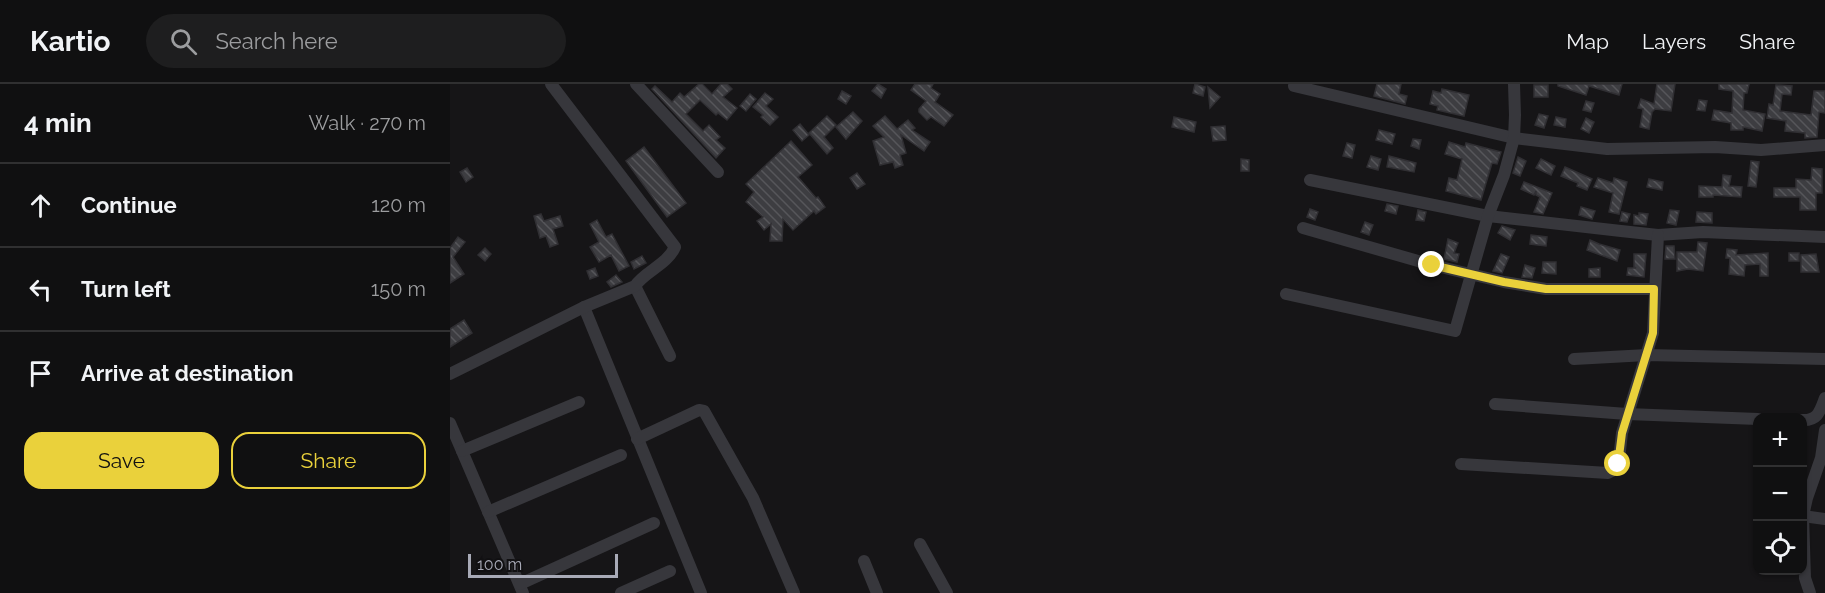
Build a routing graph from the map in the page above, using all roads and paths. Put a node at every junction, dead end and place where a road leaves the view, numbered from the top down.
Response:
1 (551, 84) edge
2 (636, 84) edge
3 (1514, 84) edge
4 (1294, 86) dead end
5 (1514, 138) junction
6 (1825, 145) edge
7 (718, 172) dead end
8 (1310, 180) dead end
9 (1488, 216) junction
10 (1303, 228) dead end
11 (1658, 235) junction
12 (1825, 237) edge
13 (1471, 274) junction
14 (635, 286) junction
15 (1654, 289) junction
16 (1287, 294) dead end
17 (584, 307) junction
18 (1647, 355) junction
19 (670, 356) dead end
20 (1574, 359) dead end
21 (1825, 359) edge
22 (450, 374) edge
23 (1825, 398) edge
24 (579, 402) dead end
25 (1495, 404) dead end
26 (1627, 414) junction
27 (1753, 419) edge
28 (1807, 420) edge
29 (450, 423) edge
30 (1825, 430) edge
31 (637, 440) junction
32 (456, 444) edge
33 (621, 455) dead end
34 (1461, 464) dead end
35 (1807, 498) edge
36 (488, 512) junction
37 (1807, 517) edge
38 (1825, 519) edge
39 (1803, 521) edge
40 (654, 523) dead end
41 (920, 544) dead end
42 (864, 561) dead end
43 (670, 571) dead end
44 (521, 589) edge
45 (621, 593) edge
46 (700, 593) edge
47 (794, 593) edge
48 (877, 593) edge
49 (948, 593) edge
50 (1810, 593) edge

1 - 14 street
2 - 7 street
3 - 5 street
4 - 5 street
5 - 6 street
5 - 9 street
8 - 9 street
9 - 11 street
9 - 13 street
10 - 13 street
11 - 12 street
11 - 15 street
13 - 15 street
13 - 16 street
14 - 17 street
14 - 19 street
15 - 18 street
17 - 22 street
17 - 31 street
18 - 20 street
18 - 21 street
18 - 26 street
23 - 28 street
24 - 32 street
25 - 26 street
26 - 27 street
26 - 34 street
29 - 32 street
30 - 35 street
31 - 46 street
31 - 47 street
32 - 36 street
33 - 36 street
36 - 44 street
37 - 38 street
39 - 50 street
40 - 44 street
41 - 49 street
42 - 48 street
43 - 45 street

